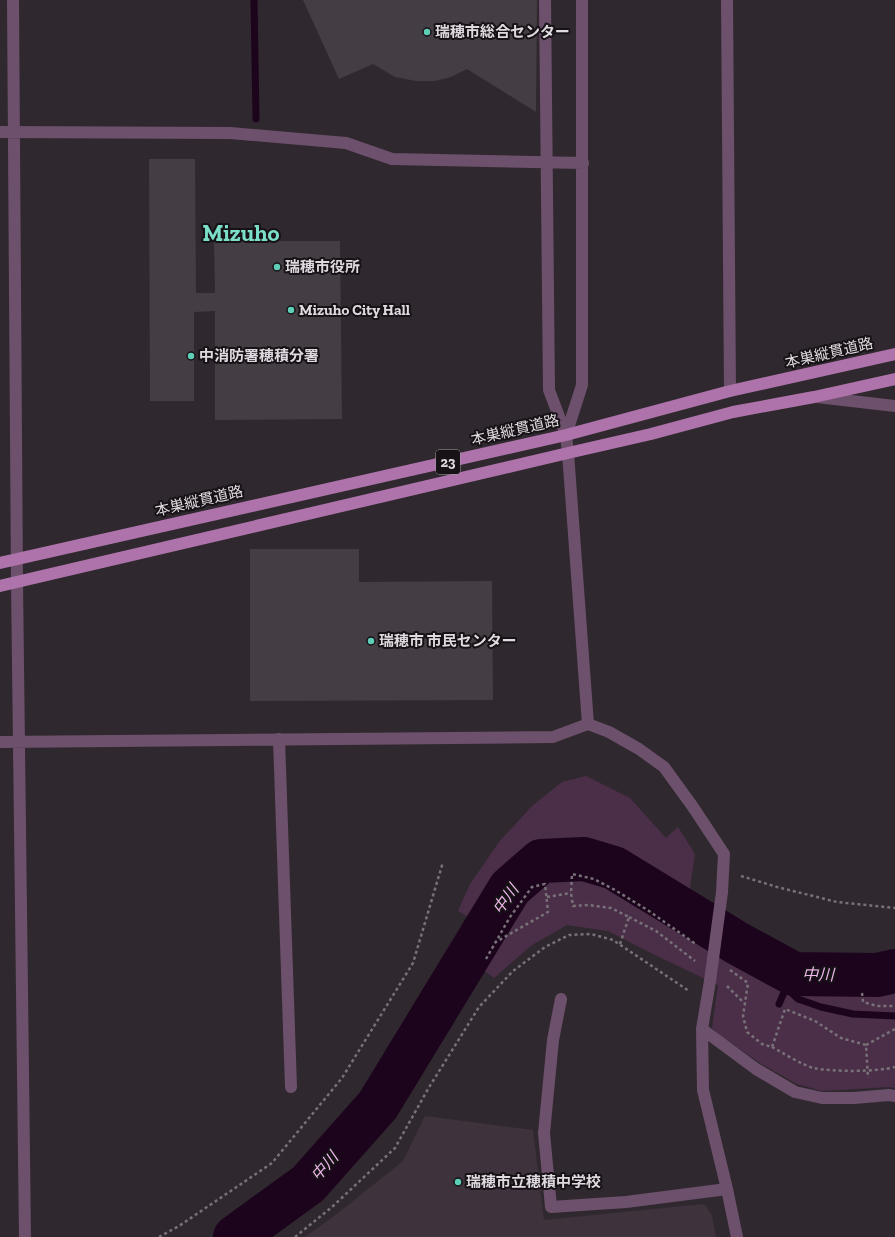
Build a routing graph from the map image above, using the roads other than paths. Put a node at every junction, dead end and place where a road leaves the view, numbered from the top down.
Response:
1 (13, 0) edge
2 (545, 0) edge
3 (582, 0) edge
4 (727, 0) edge
5 (0, 132) edge
6 (14, 132) junction
7 (546, 162) junction
8 (583, 163) junction
9 (895, 354) edge
10 (895, 379) edge
11 (730, 391) junction
12 (814, 397) junction
13 (895, 406) edge
14 (566, 435) junction
15 (568, 453) junction
16 (17, 559) junction
17 (0, 563) edge
18 (17, 582) junction
19 (0, 586) edge
20 (588, 724) junction
21 (279, 740) junction
22 (0, 742) edge
23 (19, 742) junction
24 (561, 999) dead end
25 (702, 1028) junction
26 (291, 1088) dead end
27 (895, 1096) edge
28 (727, 1189) junction
29 (25, 1237) edge
30 (737, 1237) edge

1 - 6 street
2 - 7 street
3 - 8 street
4 - 11 street
5 - 6 street
6 - 7 street
6 - 16 street
7 - 8 street
7 - 14 street
8 - 14 street
9 - 11 main road, 本巣縦貫道路 / 23
10 - 12 main road, 23
11 - 14 main road, 本巣縦貫道路 / 23
12 - 13 street
12 - 15 main road, 23
14 - 15 street
14 - 16 main road, 本巣縦貫道路 / 23
15 - 18 main road, 23
15 - 20 street
16 - 17 main road, 本巣縦貫道路 / 23
16 - 18 street
18 - 19 main road, 23
18 - 23 street
20 - 21 street
20 - 25 street, bridge
21 - 23 street
21 - 26 street
22 - 23 street
23 - 29 street
24 - 28 street
25 - 27 street
25 - 28 street
28 - 30 street

